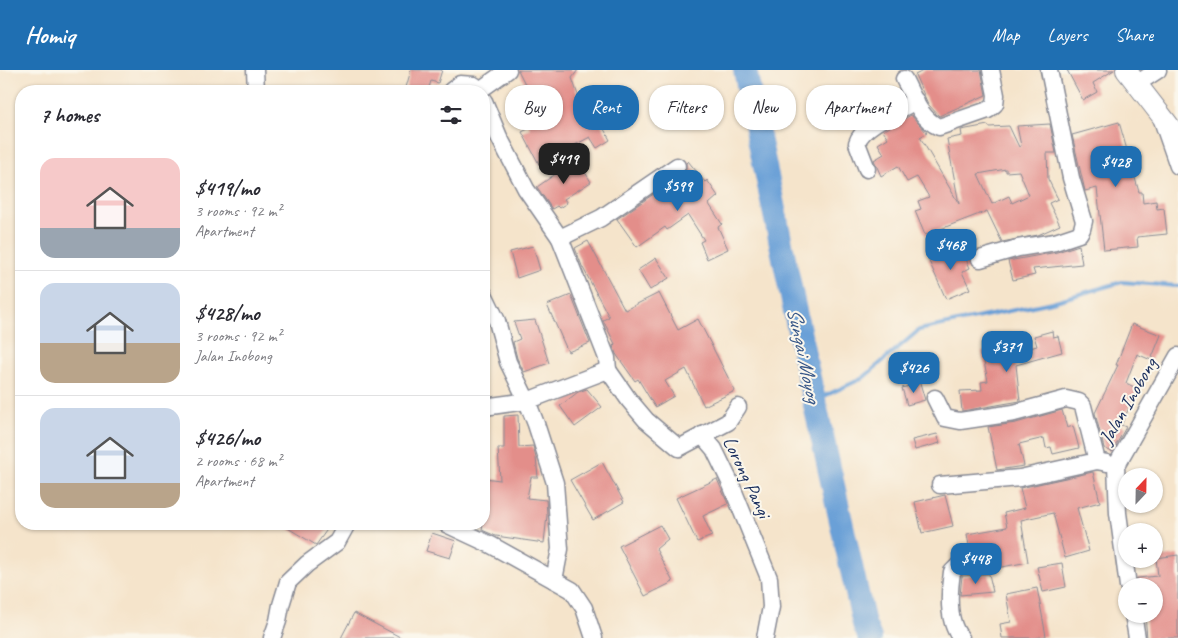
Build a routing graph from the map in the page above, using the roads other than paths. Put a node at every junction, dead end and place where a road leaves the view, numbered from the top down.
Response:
1 (255, 70) edge
2 (508, 70) edge
3 (991, 70) edge
4 (1049, 70) edge
5 (1158, 70) edge
6 (1132, 77) edge
7 (904, 79) dead end
8 (256, 85) edge
9 (459, 85) edge
10 (474, 85) edge
11 (490, 86) edge
12 (916, 101) junction
13 (1160, 113) junction
14 (490, 116) edge
15 (1178, 137) edge
16 (677, 166) dead end
17 (1178, 166) edge
18 (867, 169) dead end
19 (560, 238) junction
20 (980, 259) dead end
21 (490, 306) edge
22 (1178, 356) edge
23 (608, 370) junction
24 (935, 398) dead end
25 (527, 401) junction
26 (490, 406) edge
27 (738, 407) dead end
28 (702, 435) junction
29 (1097, 461) junction
30 (1116, 466) junction
31 (940, 485) dead end
32 (344, 530) edge
33 (459, 530) edge
34 (975, 560) dead end
35 (1127, 578) edge
36 (554, 580) junction
37 (1134, 623) edge
38 (272, 638) edge
39 (594, 638) edge
40 (765, 638) edge
41 (961, 638) edge
42 (1137, 638) edge

1 - 8 street
2 - 11 street
3 - 12 street
4 - 20 street
5 - 6 street
6 - 13 main road
7 - 12 street
9 - 10 street
12 - 18 street
13 - 15 main road
13 - 17 street
14 - 19 street
16 - 19 street
19 - 23 street
21 - 25 street
22 - 30 street, Jalan Inobong
23 - 25 street
23 - 28 street, Lorong Pangi
24 - 29 street
25 - 26 street
25 - 36 street
27 - 28 street
28 - 40 street, Lorong Pangi
29 - 30 street
29 - 31 street
30 - 35 street, Jalan Inobong
32 - 38 street
33 - 36 street
34 - 41 street
36 - 39 street
37 - 42 street

